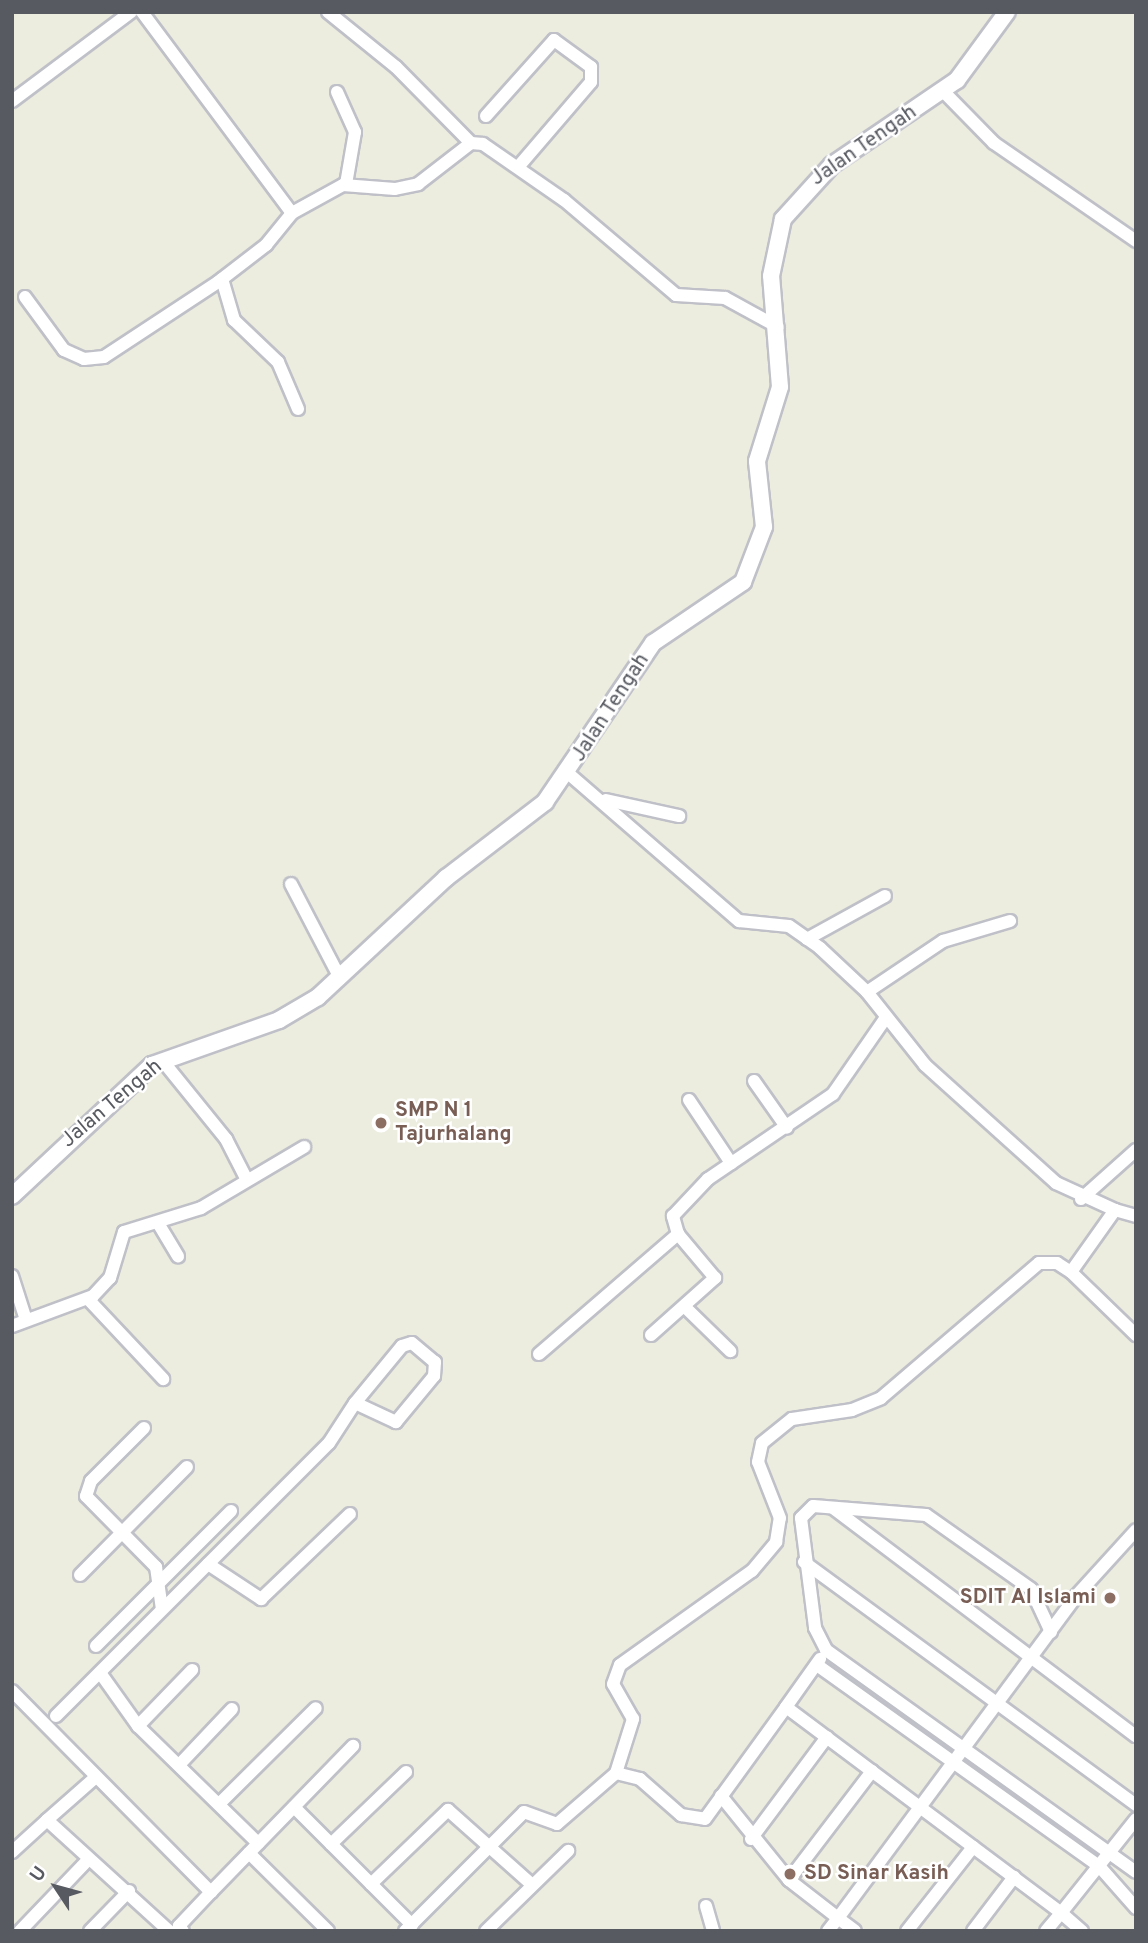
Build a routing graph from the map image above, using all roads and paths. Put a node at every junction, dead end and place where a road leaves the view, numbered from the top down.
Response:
1 (131, 12) edge
2 (142, 12) edge
3 (328, 12) edge
4 (1007, 12) edge
5 (337, 92) dead end
6 (944, 92) junction
7 (12, 101) edge
8 (486, 116) dead end
9 (471, 143) junction
10 (519, 166) junction
11 (346, 184) junction
12 (292, 213) junction
13 (1136, 241) edge
14 (222, 279) junction
15 (25, 297) dead end
16 (778, 327) junction
17 (298, 410) dead end
18 (569, 774) junction
19 (606, 800) junction
20 (679, 816) dead end
21 (290, 884) dead end
22 (885, 896) dead end
23 (1010, 921) dead end
24 (807, 939) junction
25 (340, 978) junction
26 (867, 992) junction
27 (886, 1019) junction
28 (162, 1060) junction
29 (754, 1081) dead end
30 (689, 1100) dead end
31 (787, 1128) junction
32 (304, 1147) dead end
33 (1136, 1150) edge
34 (731, 1163) junction
35 (246, 1178) junction
36 (12, 1196) edge
37 (1081, 1199) junction
38 (1115, 1210) junction
39 (1136, 1216) edge
40 (158, 1223) junction
41 (678, 1234) junction
42 (178, 1256) dead end
43 (1071, 1272) junction
44 (12, 1276) edge
45 (88, 1299) junction
46 (686, 1308) junction
47 (26, 1320) junction
48 (12, 1326) edge
49 (651, 1335) dead end
50 (1136, 1335) edge
51 (730, 1351) dead end
52 (539, 1354) dead end
53 (163, 1379) dead end
54 (355, 1403) junction
55 (144, 1428) dead end
56 (187, 1467) dead end
57 (833, 1508) junction
58 (231, 1511) dead end
59 (350, 1514) dead end
60 (1136, 1530) edge
61 (124, 1535) junction
62 (804, 1562) junction
63 (208, 1564) junction
64 (80, 1575) dead end
65 (161, 1585) junction
66 (162, 1609) junction
67 (1051, 1632) junction
68 (96, 1646) dead end
69 (827, 1650) junction
70 (1030, 1660) junction
71 (817, 1665) junction
72 (192, 1670) dead end
73 (101, 1674) junction
74 (12, 1691) edge
75 (997, 1704) junction
76 (786, 1707) junction
77 (316, 1708) dead end
78 (232, 1709) dead end
79 (37, 1716) junction
80 (56, 1716) junction
81 (138, 1726) junction
82 (55, 1735) junction
83 (1136, 1735) edge
84 (827, 1737) junction
85 (353, 1746) dead end
86 (966, 1748) junction
87 (179, 1765) junction
88 (953, 1765) junction
89 (872, 1771) junction
90 (406, 1772) dead end
91 (615, 1773) junction
92 (96, 1777) junction
93 (721, 1797) junction
94 (219, 1804) junction
95 (1136, 1805) edge
96 (294, 1807) junction
97 (921, 1808) junction
98 (1136, 1819) edge
99 (47, 1820) junction
100 (751, 1839) junction
101 (258, 1843) junction
102 (331, 1844) junction
103 (490, 1846) junction
104 (973, 1847) junction
105 (568, 1851) dead end
106 (1111, 1851) junction
107 (12, 1852) edge
108 (249, 1853) junction
109 (87, 1861) junction
110 (1100, 1866) junction
111 (1136, 1872) edge
112 (1014, 1877) junction
113 (789, 1880) junction
114 (371, 1884) junction
115 (531, 1884) junction
116 (129, 1891) junction
117 (211, 1892) junction
118 (706, 1906) dead end
119 (1136, 1908) edge
120 (1061, 1913) junction
121 (838, 1918) junction
122 (409, 1928) edge
123 (176, 1930) edge
124 (20, 1931) edge
125 (90, 1931) edge
126 (328, 1931) edge
127 (486, 1931) edge
128 (713, 1931) edge
129 (828, 1931) edge
130 (855, 1931) edge
131 (908, 1931) edge
132 (973, 1931) edge
133 (1046, 1931) edge
134 (1082, 1931) edge

1 - 7 street
2 - 12 street
3 - 9 street
4 - 6 main road, Jalan Tengah
5 - 11 street
6 - 13 street
6 - 16 main road, Jalan Tengah
8 - 10 street
9 - 10 street
9 - 11 street
10 - 16 street
11 - 12 street
12 - 14 street
14 - 15 street
14 - 17 street
16 - 18 main road, Jalan Tengah
18 - 19 street
18 - 25 main road, Jalan Tengah
19 - 20 street
19 - 24 street
21 - 25 street
22 - 24 street
23 - 26 street
24 - 26 street
25 - 28 main road, Jalan Tengah
26 - 27 street
27 - 31 street
27 - 37 street
28 - 35 street
28 - 36 main road, Jalan Tengah
29 - 31 street
30 - 34 street
31 - 34 street
32 - 35 street
33 - 37 street
34 - 41 street
35 - 40 street
37 - 38 street
38 - 39 street
38 - 43 street
40 - 42 street
40 - 45 street
41 - 46 street
41 - 52 street
43 - 50 street
43 - 91 street
44 - 47 street
45 - 47 street
45 - 53 street
46 - 49 street
46 - 51 street
47 - 48 street
54 - 54 street
54 - 63 street
55 - 61 street
56 - 61 street
57 - 62 street
57 - 67 street
57 - 70 street
58 - 65 street
59 - 63 street
60 - 67 street
61 - 64 street
61 - 65 street
62 - 69 street
62 - 75 street
63 - 66 street
65 - 66 street
65 - 68 street
66 - 73 street
67 - 70 street
69 - 71 street
69 - 86 street
70 - 75 street
70 - 83 street
71 - 76 street
71 - 88 street
72 - 81 street
73 - 80 street
73 - 81 street
74 - 79 street
75 - 86 street
75 - 95 street
76 - 84 street
76 - 93 street
77 - 94 street
78 - 87 street
79 - 80 street
79 - 82 street
80 - 82 street
81 - 87 street
82 - 92 street
84 - 89 street
84 - 100 street
85 - 96 street
86 - 88 street
86 - 106 street
87 - 94 street
88 - 97 street
88 - 110 street
89 - 97 street
89 - 113 street
90 - 102 street
91 - 93 street
91 - 103 street
92 - 99 street
92 - 117 street
93 - 100 street
94 - 101 street
96 - 101 street
96 - 102 street
97 - 104 street
97 - 121 street
98 - 106 street
99 - 107 street
99 - 109 street
100 - 113 street
101 - 108 street
102 - 114 street
103 - 114 street
103 - 115 street
103 - 122 street
104 - 112 street
104 - 131 street
105 - 115 street
106 - 110 street
106 - 111 street
108 - 117 street
108 - 126 street
109 - 116 street
109 - 124 street
110 - 119 street
110 - 120 street
112 - 120 street
112 - 132 street
113 - 121 street
114 - 122 street
115 - 127 street
116 - 123 street
116 - 125 street
117 - 123 street
118 - 128 street
120 - 133 street
120 - 134 street
121 - 129 street
121 - 130 street

